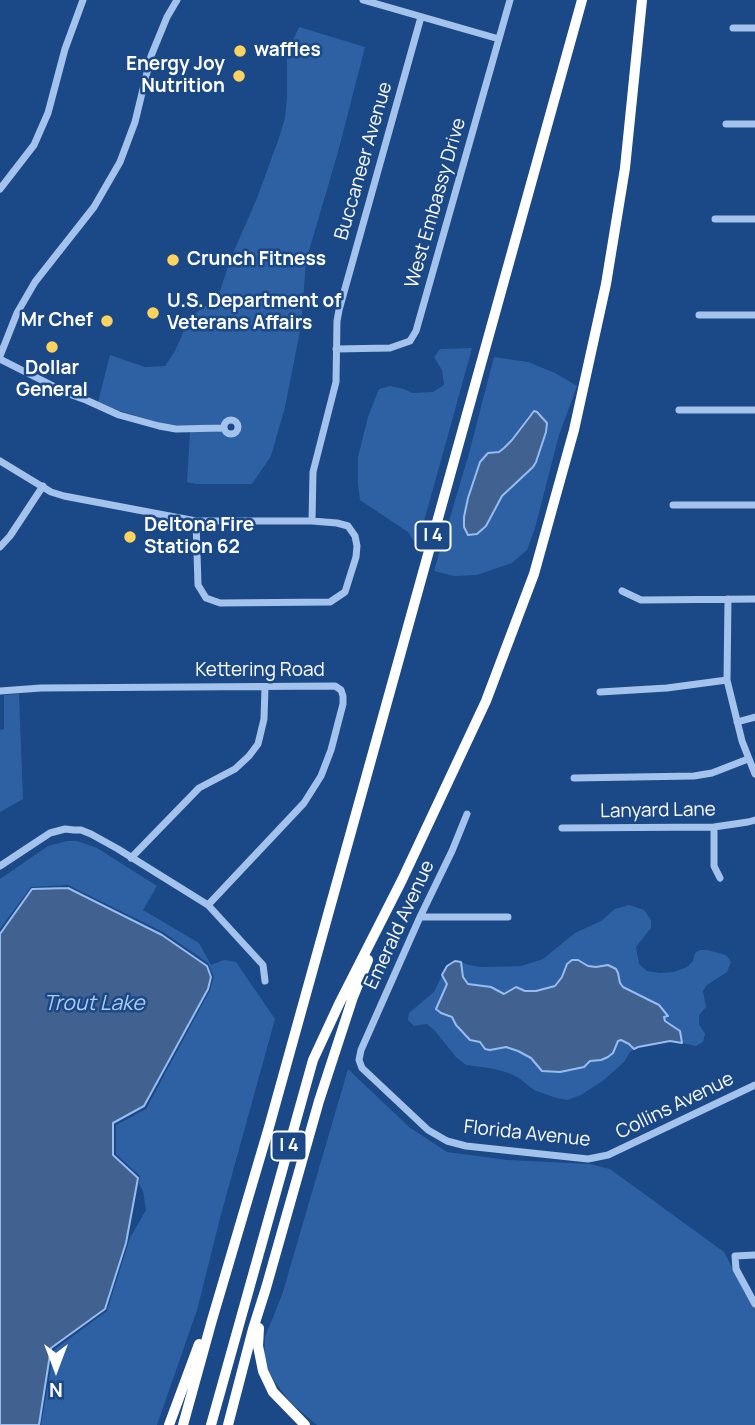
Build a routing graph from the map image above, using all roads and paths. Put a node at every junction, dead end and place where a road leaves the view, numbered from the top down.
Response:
1 (83, 0) edge
2 (177, 0) edge
3 (363, 0) edge
4 (510, 0) edge
5 (582, 0) edge
6 (642, 0) edge
7 (421, 17) junction
8 (733, 28) dead end
9 (755, 29) edge
10 (499, 39) junction
11 (726, 124) dead end
12 (755, 124) edge
13 (0, 189) edge
14 (715, 219) dead end
15 (755, 219) edge
16 (699, 315) dead end
17 (755, 315) edge
18 (336, 349) junction
19 (0, 357) edge
20 (679, 410) dead end
21 (755, 410) edge
22 (224, 428) dead end
23 (0, 461) edge
24 (43, 486) junction
25 (673, 505) dead end
26 (755, 505) edge
27 (196, 521) junction
28 (312, 521) junction
29 (0, 547) edge
30 (622, 591) dead end
31 (755, 598) edge
32 (728, 599) junction
33 (727, 680) junction
34 (265, 687) junction
35 (0, 691) edge
36 (600, 692) dead end
37 (755, 717) edge
38 (737, 722) junction
39 (748, 759) junction
40 (755, 774) edge
41 (574, 778) dead end
42 (467, 814) dead end
43 (755, 820) edge
44 (714, 827) junction
45 (562, 828) dead end
46 (131, 858) junction
47 (0, 866) edge
48 (720, 878) dead end
49 (402, 880) junction
50 (208, 905) junction
51 (419, 917) junction
52 (508, 917) dead end
53 (265, 981) dead end
54 (360, 1050) joint
55 (755, 1085) edge
56 (608, 1155) joint
57 (755, 1255) edge
58 (266, 1288) junction
59 (755, 1304) edge
60 (212, 1320) junction
61 (169, 1425) edge
62 (183, 1425) edge
63 (211, 1425) edge
64 (228, 1425) edge
65 (305, 1425) edge

1 - 13 street
2 - 19 street
3 - 7 street
4 - 10 street, West Embassy Drive
5 - 60 highway, I 4
6 - 49 highway, I 4
7 - 10 street
7 - 18 street, Buccaneer Avenue
8 - 9 street
10 - 18 street, West Embassy Drive
11 - 12 street
14 - 15 street
16 - 17 street
18 - 28 street, Buccaneer Avenue
19 - 22 street
20 - 21 street
23 - 24 street
24 - 27 street
24 - 29 street
25 - 26 street
27 - 28 street
27 - 28 street
30 - 32 street
31 - 32 street
32 - 33 street
33 - 36 street
33 - 38 street
34 - 35 street, Kettering Road
34 - 46 street
34 - 50 street, Kettering Road
37 - 38 street
38 - 39 street
39 - 40 street
39 - 41 street
42 - 51 street, Emerald Avenue
43 - 44 street, Lanyard Lane
44 - 45 street, Lanyard Lane
44 - 48 street
46 - 47 street
46 - 50 street
49 - 58 highway
49 - 63 highway, I 4
50 - 53 street
51 - 52 street
51 - 54 street, Emerald Avenue
54 - 56 street, Florida Avenue
55 - 56 street, Collins Avenue
57 - 59 street
58 - 64 highway
58 - 65 highway
60 - 61 highway
60 - 62 highway, I 4

